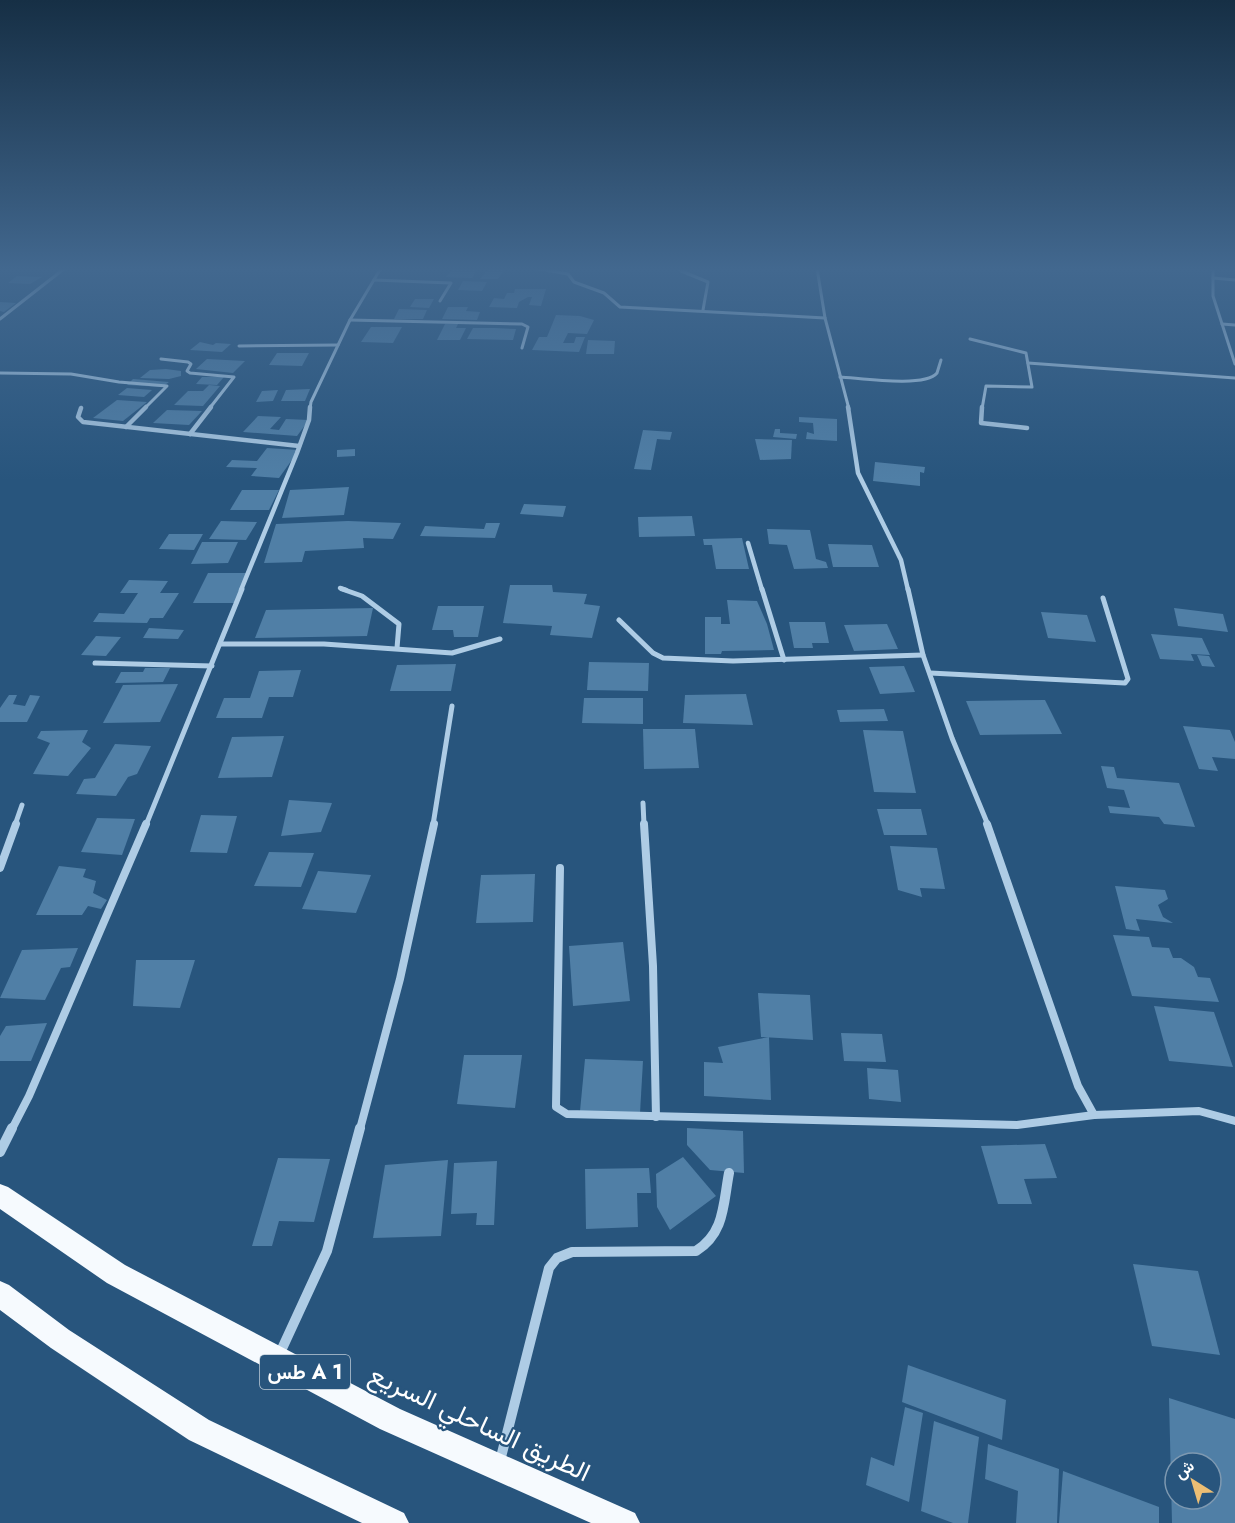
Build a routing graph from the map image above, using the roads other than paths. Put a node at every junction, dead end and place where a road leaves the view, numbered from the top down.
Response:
1 (341, 339) edge
2 (525, 339) edge
3 (830, 339) edge
4 (970, 339) dead end
5 (1227, 339) edge
6 (338, 345) junction
7 (239, 346) dead end
8 (522, 348) dead end
9 (161, 359) dead end
10 (941, 360) dead end
11 (1028, 363) junction
12 (1235, 364) edge
13 (0, 372) edge
14 (840, 377) junction
15 (1235, 378) edge
16 (81, 408) dead end
17 (126, 427) junction
18 (1027, 428) dead end
19 (190, 434) junction
20 (299, 446) junction
21 (748, 543) dead end
22 (340, 588) dead end
23 (1103, 598) dead end
24 (619, 620) dead end
25 (500, 639) dead end
26 (221, 644) junction
27 (397, 648) junction
28 (924, 655) junction
29 (784, 660) junction
30 (95, 663) dead end
31 (212, 666) junction
32 (930, 673) junction
33 (452, 706) dead end
34 (643, 803) dead end
35 (22, 805) dead end
36 (0, 868) edge
37 (560, 868) dead end
38 (1094, 1115) junction
39 (656, 1117) junction
40 (1235, 1121) edge
41 (0, 1152) edge
42 (729, 1173) dead end
43 (0, 1195) edge
44 (0, 1294) edge
45 (278, 1358) junction
46 (498, 1467) junction
47 (394, 1523) edge
48 (625, 1523) edge

1 - 6 street
2 - 8 street
3 - 14 street
4 - 11 street
5 - 12 street
6 - 7 street
6 - 20 street
9 - 19 street
10 - 14 street
11 - 15 street
11 - 18 street
13 - 17 street
14 - 28 street
16 - 17 street
17 - 19 street
19 - 20 street
20 - 26 street
21 - 29 street
22 - 27 street
23 - 32 street
24 - 29 street
25 - 27 street
26 - 27 street
26 - 31 street
28 - 29 street
28 - 32 street
30 - 31 street
31 - 41 street
32 - 38 street
33 - 45 street
34 - 39 street
35 - 36 street
37 - 39 street
38 - 39 street
38 - 40 street
42 - 46 street
43 - 45 highway, الطريق الساحلي السريع / طس A 1
44 - 47 highway
45 - 46 highway, الطريق الساحلي السريع / طس A 1
46 - 48 highway, الطريق الساحلي السريع / طس A 1

